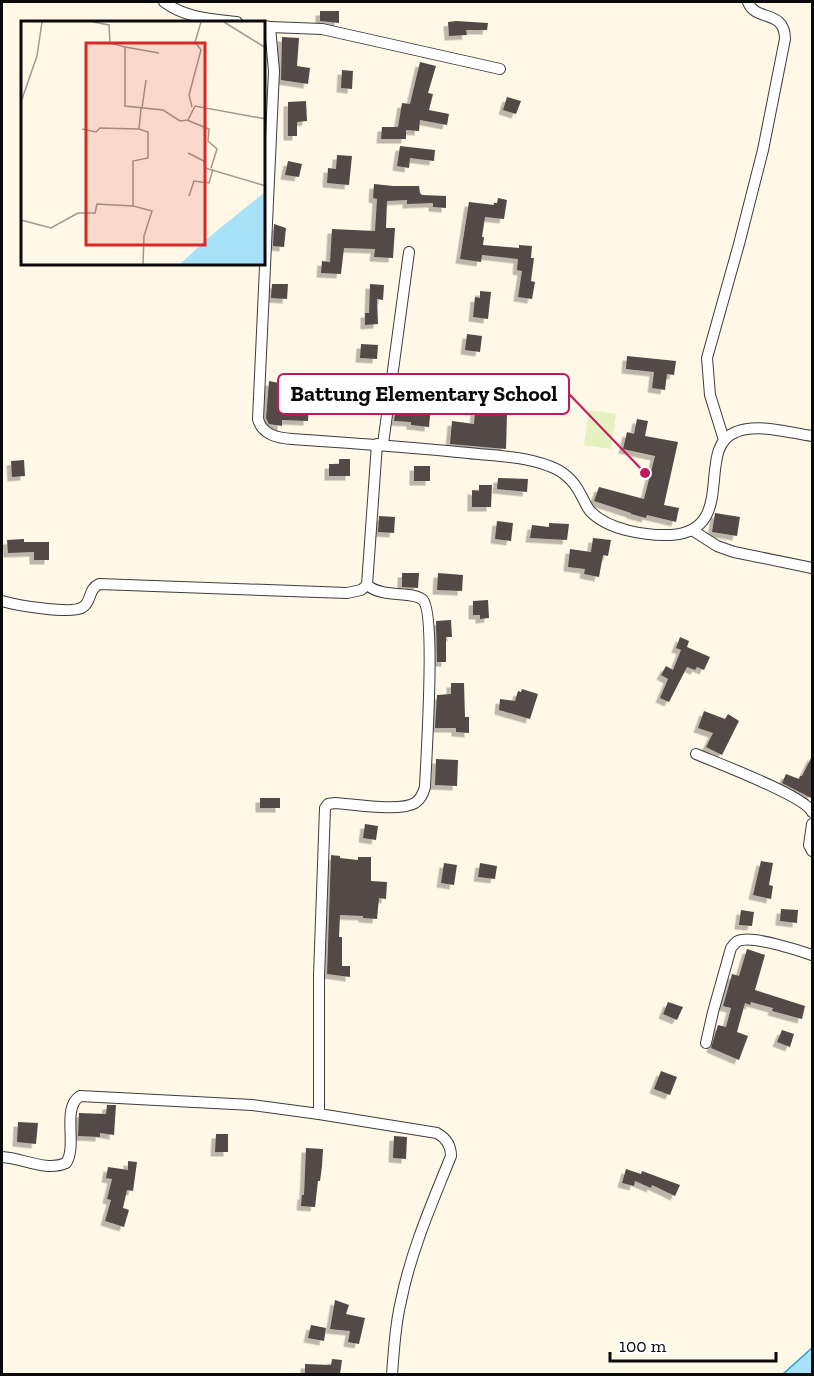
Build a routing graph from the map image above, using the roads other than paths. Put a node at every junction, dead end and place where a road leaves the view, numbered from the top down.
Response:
1 (164, 2) edge
2 (748, 2) edge
3 (228, 21) edge
4 (267, 26) edge
5 (500, 69) dead end
6 (266, 245) edge
7 (409, 252) dead end
8 (265, 266) edge
9 (813, 436) edge
10 (724, 440) junction
11 (380, 444) junction
12 (692, 530) junction
13 (813, 568) edge
14 (367, 585) junction
15 (2, 601) edge
16 (696, 754) dead end
17 (813, 812) edge
18 (813, 824) edge
19 (813, 850) edge
20 (813, 955) edge
21 (706, 1043) dead end
22 (319, 1114) junction
23 (2, 1156) edge
24 (392, 1374) edge

1 - 3 street
2 - 10 street
4 - 5 street
4 - 6 street
7 - 11 street
8 - 11 street
9 - 10 street
10 - 12 street
11 - 12 street
11 - 14 street
12 - 13 street
14 - 15 street
14 - 22 street
16 - 17 street
18 - 19 street
20 - 21 street
22 - 23 street
22 - 24 street

